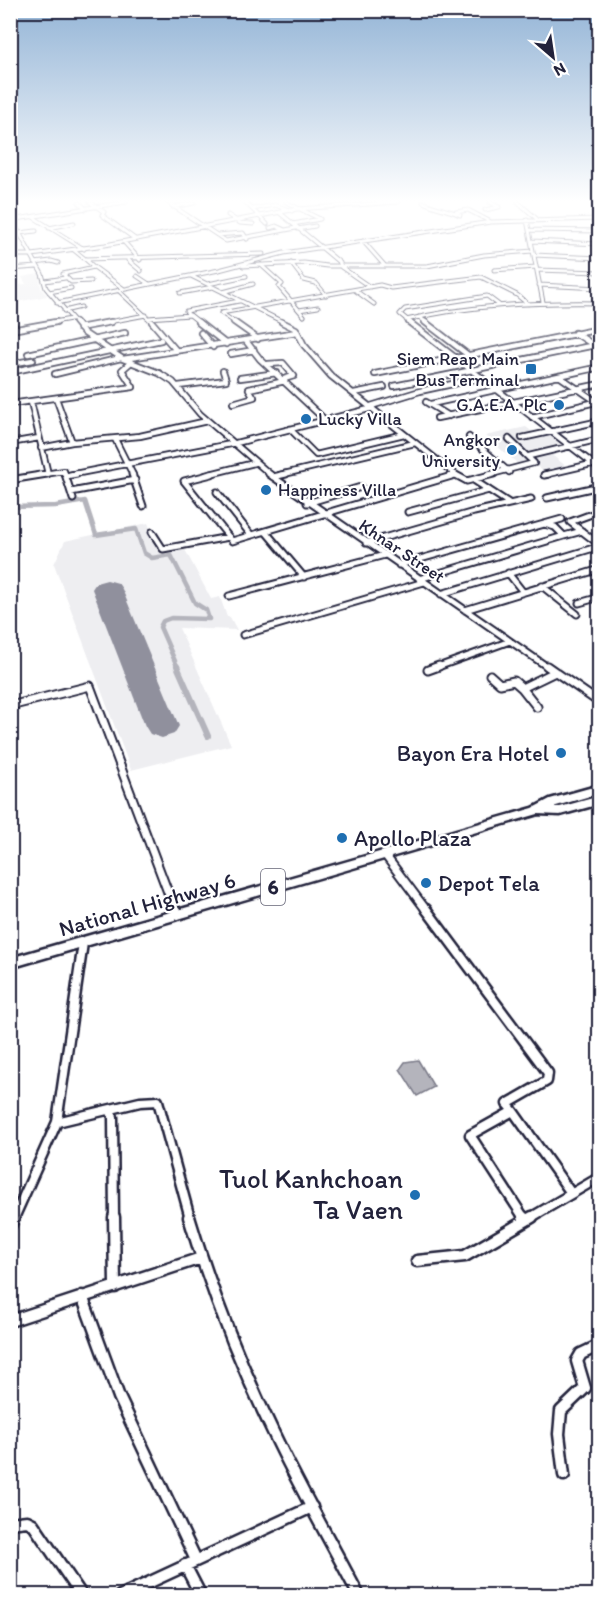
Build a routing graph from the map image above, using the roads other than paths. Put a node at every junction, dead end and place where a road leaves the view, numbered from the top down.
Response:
1 (43, 277) edge
2 (56, 277) edge
3 (66, 277) edge
4 (108, 277) edge
5 (138, 277) edge
6 (186, 277) edge
7 (193, 277) edge
8 (242, 277) edge
9 (274, 277) edge
10 (302, 277) edge
11 (356, 277) edge
12 (538, 277) edge
13 (374, 279) dead end
14 (45, 281) junction
15 (91, 281) dead end
16 (148, 284) junction
17 (208, 284) junction
18 (253, 284) dead end
19 (382, 285) junction
20 (539, 285) junction
21 (213, 287) junction
22 (336, 287) dead end
23 (370, 287) junction
24 (71, 288) dead end
25 (600, 288) edge
26 (124, 289) junction
27 (118, 290) junction
28 (356, 291) junction
29 (50, 292) junction
30 (223, 292) junction
31 (180, 293) dead end
32 (342, 293) junction
33 (326, 295) junction
34 (239, 301) junction
35 (291, 301) junction
36 (543, 302) junction
37 (57, 303) junction
38 (600, 303) edge
39 (374, 304) dead end
40 (528, 304) junction
41 (499, 305) junction
42 (81, 307) dead end
43 (318, 307) dead end
44 (255, 309) junction
45 (64, 310) junction
46 (299, 310) junction
47 (189, 314) junction
48 (304, 316) dead end
49 (147, 317) junction
50 (419, 317) junction
51 (71, 319) junction
52 (10, 320) edge
53 (406, 320) junction
54 (79, 328) junction
55 (600, 329) edge
56 (297, 332) junction
57 (125, 333) dead end
58 (201, 333) dead end
59 (575, 333) junction
60 (258, 339) junction
61 (91, 340) junction
62 (161, 340) dead end
63 (246, 340) junction
64 (226, 344) junction
65 (600, 344) edge
66 (516, 345) junction
67 (593, 345) junction
68 (213, 346) junction
69 (600, 349) edge
70 (108, 350) junction
71 (176, 350) junction
72 (254, 351) junction
73 (28, 354) dead end
74 (231, 354) dead end
75 (468, 355) junction
76 (533, 357) junction
77 (454, 358) junction
78 (122, 359) junction
79 (33, 360) dead end
80 (130, 363) junction
81 (10, 364) edge
82 (268, 364) junction
83 (600, 367) edge
84 (470, 370) junction
85 (223, 371) dead end
86 (10, 372) edge
87 (277, 373) junction
88 (55, 374) dead end
89 (375, 374) dead end
90 (559, 376) junction
91 (240, 378) dead end
92 (480, 378) junction
93 (284, 380) junction
94 (403, 384) junction
95 (600, 384) edge
96 (178, 386) junction
97 (394, 386) dead end
98 (133, 387) junction
99 (384, 387) dead end
100 (578, 389) junction
101 (495, 390) junction
102 (354, 393) junction
103 (415, 393) junction
104 (138, 394) dead end
105 (56, 398) junction
106 (31, 402) junction
107 (599, 402) edge
108 (233, 403) dead end
109 (513, 403) junction
110 (10, 404) edge
111 (372, 407) junction
112 (449, 416) junction
113 (532, 417) junction
114 (437, 418) dead end
115 (207, 420) junction
116 (325, 420) junction
117 (600, 421) edge
118 (290, 429) junction
119 (552, 432) junction
120 (404, 434) junction
121 (469, 437) dead end
122 (39, 438) junction
123 (522, 438) dead end
124 (115, 439) junction
125 (509, 439) dead end
126 (600, 439) edge
127 (72, 442) junction
128 (10, 443) edge
129 (236, 443) junction
130 (415, 443) junction
131 (570, 446) junction
132 (41, 448) junction
133 (529, 456) junction
134 (254, 463) junction
135 (596, 463) edge
136 (129, 465) junction
137 (600, 469) edge
138 (509, 472) junction
139 (48, 474) junction
140 (455, 475) junction
141 (544, 475) dead end
142 (66, 477) junction
143 (273, 477) junction
144 (10, 480) edge
145 (135, 480) junction
146 (475, 481) junction
147 (361, 486) dead end
148 (600, 486) edge
149 (489, 490) junction
150 (71, 492) junction
151 (217, 492) dead end
152 (547, 498) dead end
153 (73, 499) dead end
154 (531, 499) dead end
155 (307, 502) junction
156 (509, 503) junction
157 (143, 506) dead end
158 (600, 511) edge
159 (408, 512) dead end
160 (324, 514) junction
161 (562, 519) dead end
162 (544, 524) junction
163 (582, 531) junction
164 (152, 532) dead end
165 (266, 532) junction
166 (251, 535) junction
167 (564, 536) junction
168 (229, 537) junction
169 (366, 543) junction
170 (385, 555) junction
171 (399, 565) junction
172 (600, 569) edge
173 (508, 573) junction
174 (304, 577) junction
175 (421, 580) junction
176 (542, 586) junction
177 (523, 592) junction
178 (441, 594) junction
179 (229, 596) dead end
180 (600, 597) edge
181 (579, 603) dead end
182 (465, 610) junction
183 (577, 614) dead end
184 (243, 635) dead end
185 (510, 641) junction
186 (428, 670) dead end
187 (555, 672) junction
188 (490, 675) dead end
189 (522, 688) junction
190 (600, 703) edge
191 (10, 706) edge
192 (537, 707) dead end
193 (598, 794) edge
194 (385, 855) junction
195 (177, 915) junction
196 (83, 943) junction
197 (10, 963) edge
198 (110, 1110) junction
199 (513, 1111) junction
200 (57, 1122) junction
201 (600, 1177) edge
202 (571, 1193) junction
203 (525, 1219) junction
204 (10, 1226) edge
205 (201, 1258) junction
206 (417, 1261) dead end
207 (114, 1287) junction
208 (82, 1296) junction
209 (10, 1321) edge
210 (600, 1345) edge
211 (564, 1475) dead end
212 (312, 1508) junction
213 (10, 1523) edge
214 (190, 1563) junction
215 (82, 1596) edge
216 (120, 1596) edge
217 (201, 1596) edge
218 (359, 1596) edge

1 - 14 street, Khnar Street
2 - 14 street
3 - 15 street
4 - 26 street
5 - 16 street
6 - 16 street
7 - 17 street
8 - 17 street
9 - 35 street
10 - 33 street
11 - 23 street
12 - 20 street
13 - 19 street
14 - 29 street, Khnar Street
16 - 26 street
17 - 21 street
18 - 30 street
19 - 23 street
19 - 40 street
20 - 25 street
20 - 36 street
21 - 30 street
21 - 31 street
22 - 32 street
23 - 28 street
24 - 29 street
26 - 27 street
27 - 37 street
27 - 49 street
28 - 32 street
28 - 39 street
29 - 37 street, Khnar Street
30 - 34 street
32 - 33 street
33 - 35 street
34 - 44 street
34 - 47 street
35 - 44 street
35 - 46 street
36 - 38 street
36 - 40 street
37 - 45 street, Khnar Street
40 - 41 street
41 - 50 street
41 - 53 street
42 - 45 street
43 - 46 street
44 - 56 street
44 - 60 street
45 - 51 street, Khnar Street
46 - 48 street
47 - 49 street
47 - 64 street
49 - 54 street
49 - 71 street
50 - 53 street
50 - 75 street
51 - 52 street
51 - 54 street, Khnar Street
53 - 77 street
54 - 61 street, Khnar Street
55 - 59 street
56 - 60 street
56 - 102 street
57 - 61 street
58 - 68 street
59 - 66 street
59 - 67 street
60 - 63 street
61 - 70 street, Khnar Street
61 - 73 street
62 - 70 street
63 - 64 street
63 - 72 street
64 - 68 street
65 - 67 street
66 - 75 street
66 - 76 street
67 - 69 street
67 - 76 street
68 - 71 street
70 - 78 street, Khnar Street
70 - 86 street
71 - 78 street
72 - 74 street
72 - 82 street
75 - 77 street
76 - 84 street
77 - 84 street
77 - 89 street
78 - 80 street, Khnar Street
78 - 88 street
79 - 81 street
80 - 96 street, Khnar Street
80 - 98 street
82 - 87 street
82 - 93 street
83 - 90 street
84 - 92 street
84 - 94 street
85 - 96 street
87 - 91 street
87 - 93 street
90 - 100 street
90 - 101 street
92 - 101 street
92 - 103 street
93 - 108 street
93 - 116 street
94 - 97 street
94 - 103 street
95 - 100 street
96 - 115 street, Khnar Street
98 - 104 street
98 - 105 street
99 - 102 street
100 - 107 street
100 - 109 street
101 - 109 street
101 - 112 street
102 - 111 street
103 - 111 street
105 - 106 street
105 - 127 street
106 - 110 street
106 - 122 street
107 - 113 street
109 - 112 street
109 - 113 street
111 - 116 street
111 - 120 street
112 - 114 street
113 - 119 street
115 - 124 street
115 - 129 street, Khnar Street
116 - 118 street
117 - 119 street
118 - 120 street
118 - 129 street
119 - 123 street
119 - 131 street
120 - 130 street
121 - 138 street
122 - 128 street
122 - 132 street
124 - 127 street
124 - 136 street
125 - 133 street
126 - 131 street
127 - 132 street
129 - 134 street, Khnar Street
129 - 136 street
130 - 140 street
130 - 143 street
131 - 133 street
131 - 135 street
132 - 139 street
133 - 138 street
134 - 143 street, Khnar Street
134 - 168 street
135 - 137 street
135 - 141 street
136 - 142 street
136 - 145 street
138 - 146 street
139 - 142 street
139 - 144 street
140 - 146 street
140 - 160 street
142 - 150 street
143 - 155 street, Khnar Street
145 - 150 street
145 - 157 street
146 - 149 street
147 - 155 street
148 - 152 street
149 - 156 street
149 - 159 street
150 - 153 street
151 - 166 street
154 - 156 street
155 - 160 street, Khnar Street
156 - 169 street
158 - 163 street
160 - 165 street
160 - 169 street, Khnar Street
161 - 162 street
162 - 167 street
162 - 171 street
163 - 167 street
163 - 173 street
164 - 168 street
165 - 166 street
165 - 174 street
166 - 168 street
167 - 175 street
169 - 170 street, Khnar Street
170 - 171 street, Khnar Street
170 - 174 street
171 - 175 street, Khnar Street
172 - 176 street
173 - 177 street
173 - 178 street
174 - 179 street
175 - 178 street, Khnar Street
175 - 184 street
176 - 177 street
176 - 183 street
177 - 182 street
178 - 182 street, Khnar Street
180 - 181 street
182 - 185 street, Khnar Street
185 - 186 street
185 - 187 street, Khnar Street
187 - 189 street
187 - 190 street, Khnar Street
188 - 189 street
189 - 192 street
191 - 195 street
193 - 194 highway, National Highway 6 / 6
194 - 195 highway, National Highway 6 / 6
194 - 199 street
195 - 196 highway, National Highway 6 / 6
196 - 197 highway, National Highway 6 / 6
196 - 200 street
198 - 200 street
198 - 205 street
198 - 207 street
199 - 202 street
199 - 203 street
200 - 204 street
201 - 202 street
202 - 203 street
203 - 206 street
205 - 207 street
205 - 212 street
207 - 208 street
208 - 209 street
208 - 214 street
210 - 211 street
212 - 214 street
212 - 218 street
213 - 215 street
214 - 216 street
214 - 217 street

